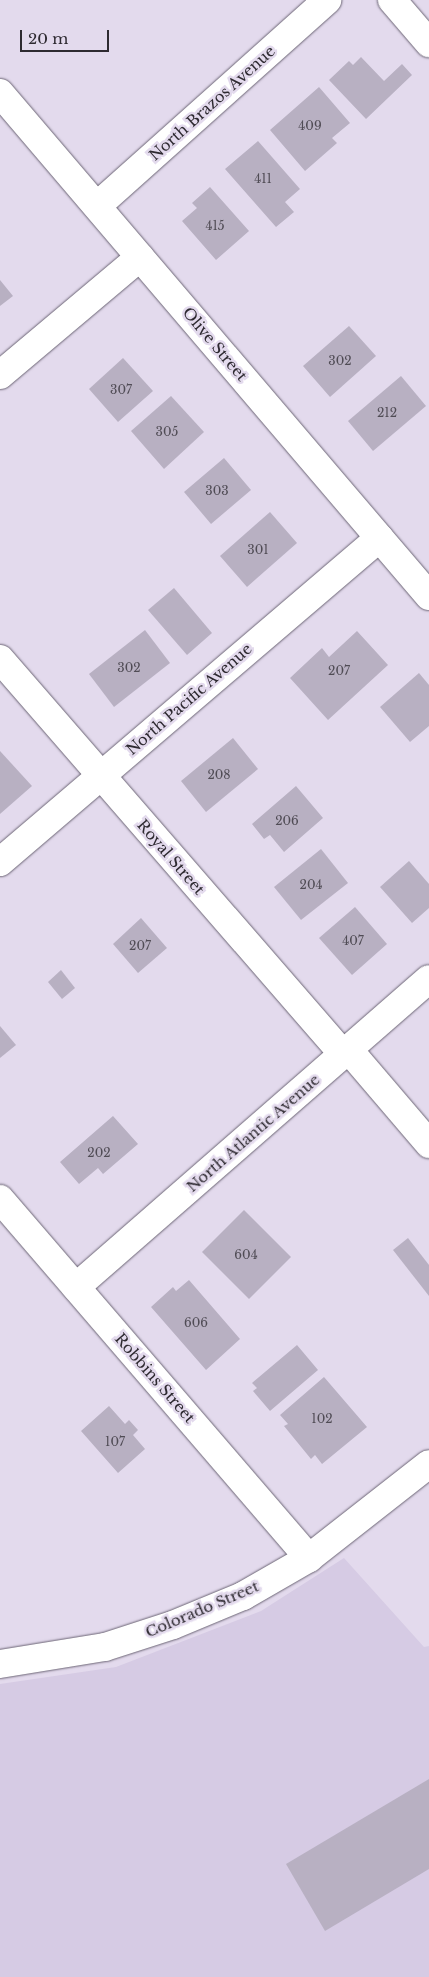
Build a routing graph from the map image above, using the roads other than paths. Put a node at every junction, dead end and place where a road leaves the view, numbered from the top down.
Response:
1 (327, 0) edge
2 (392, 0) edge
3 (429, 43) edge
4 (0, 93) edge
5 (97, 206) junction
6 (140, 257) junction
7 (0, 376) edge
8 (380, 538) junction
9 (429, 596) edge
10 (0, 659) edge
11 (100, 776) junction
12 (0, 862) edge
13 (429, 979) edge
14 (346, 1051) junction
15 (429, 1144) edge
16 (0, 1199) edge
17 (76, 1287) junction
18 (429, 1464) edge
19 (309, 1558) junction
20 (0, 1664) edge

1 - 5 street, North Brazos Avenue
2 - 3 street
4 - 5 street, Olive Street
5 - 6 street, Olive Street
6 - 7 street
6 - 8 street, Olive Street
8 - 9 street, Olive Street
8 - 11 street, North Pacific Avenue
10 - 11 street, Royal Street
11 - 12 street, North Pacific Avenue
11 - 14 street, Royal Street
13 - 14 street, North Atlantic Avenue
14 - 15 street, Royal Street
14 - 17 street, North Atlantic Avenue
16 - 17 street, Robbins Street
17 - 19 street, Robbins Street
18 - 19 street, Colorado Street
19 - 20 street, Colorado Street

